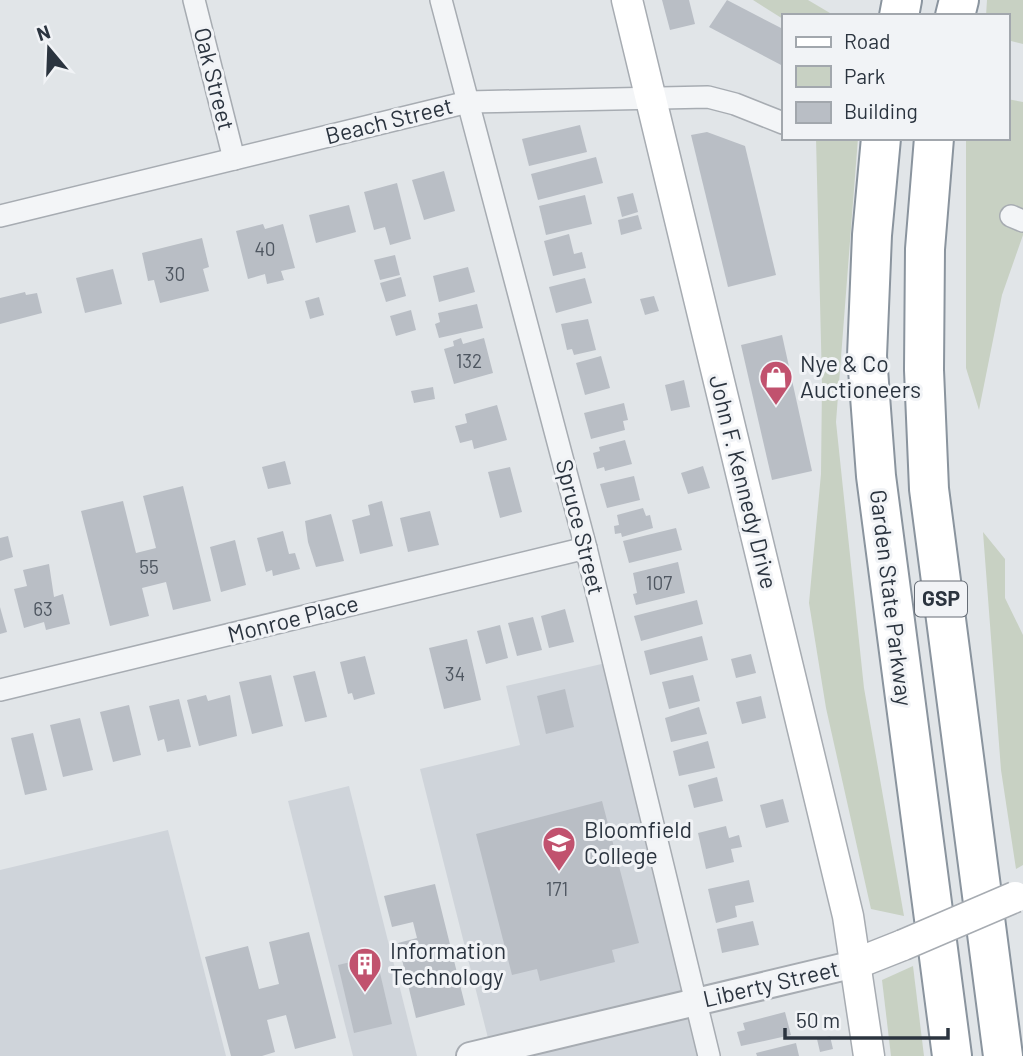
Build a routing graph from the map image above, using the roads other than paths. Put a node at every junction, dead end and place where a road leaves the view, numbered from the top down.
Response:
1 (194, 0) edge
2 (441, 0) edge
3 (627, 0) edge
4 (650, 98) junction
5 (468, 102) junction
6 (782, 124) edge
7 (881, 140) edge
8 (934, 140) edge
9 (234, 159) junction
10 (0, 216) edge
11 (586, 548) junction
12 (0, 690) edge
13 (1007, 898) edge
14 (931, 904) junction
15 (855, 964) junction
16 (695, 1002) junction
17 (470, 1056) edge
18 (709, 1056) edge
19 (869, 1056) edge
20 (944, 1056) edge
21 (952, 1056) edge
22 (1003, 1056) edge
23 (1015, 1056) edge

1 - 9 street, Oak Street
2 - 5 street, Spruce Street
3 - 4 main road, John F. Kennedy Drive
4 - 5 street, Beach Street
4 - 6 street, Beach Street
4 - 15 main road, John F. Kennedy Drive
5 - 9 street, Beach Street
5 - 11 street, Spruce Street
7 - 14 highway, Garden State Parkway / GSP
8 - 13 highway, GSP
9 - 10 street, Beach Street
11 - 12 street, Monroe Place
11 - 16 street, Spruce Street
13 - 15 main road, Liberty Street, bridge
13 - 22 highway, GSP
13 - 23 highway
14 - 20 highway
14 - 21 highway, Garden State Parkway / GSP
15 - 16 street, Liberty Street
15 - 19 main road, John F. Kennedy Drive
16 - 17 street, Liberty Street
16 - 18 street, Spruce Street

